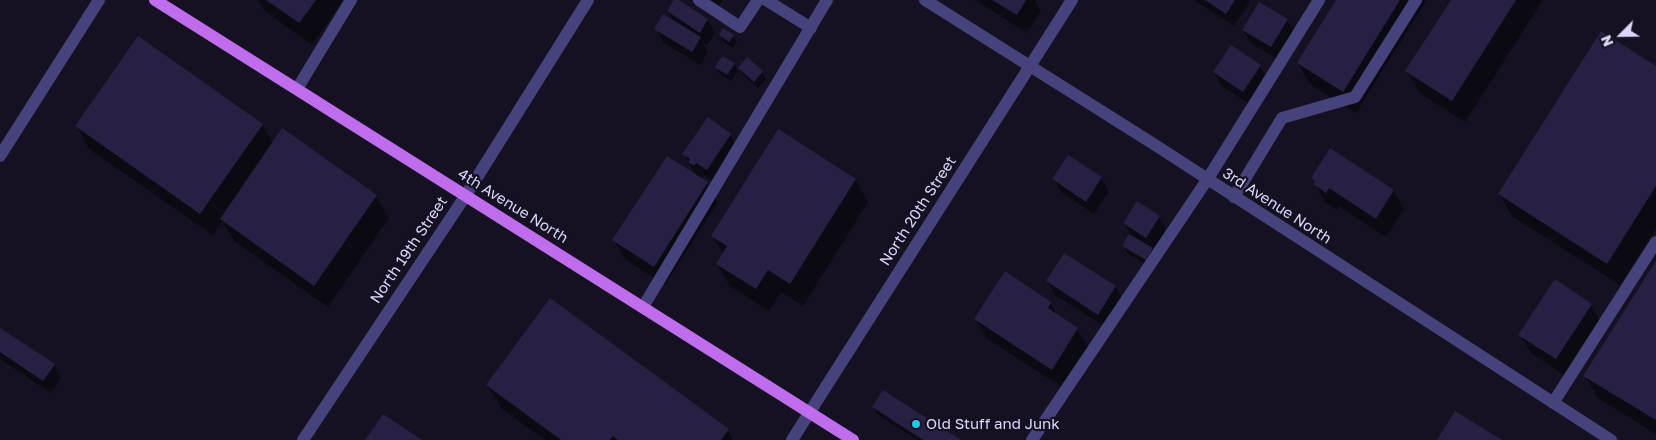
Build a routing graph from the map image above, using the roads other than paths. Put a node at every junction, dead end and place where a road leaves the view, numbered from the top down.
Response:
1 (99, 0) edge
2 (155, 0) edge
3 (351, 0) edge
4 (588, 0) edge
5 (699, 0) edge
6 (758, 0) edge
7 (766, 0) edge
8 (827, 0) edge
9 (925, 0) edge
10 (1072, 0) edge
11 (1319, 0) edge
12 (1416, 0) edge
13 (811, 28) junction
14 (1031, 66) junction
15 (297, 89) junction
16 (0, 156) edge
17 (1207, 180) junction
18 (466, 195) junction
19 (1234, 197) junction
20 (1656, 242) edge
21 (643, 307) junction
22 (1553, 403) junction
23 (809, 412) junction
24 (303, 440) edge
25 (792, 440) edge
26 (853, 440) edge
27 (1032, 440) edge
28 (1611, 440) edge

1 - 16 street
2 - 15 main road, 4th Avenue North
3 - 15 street
4 - 18 street, North 19th Street
5 - 6 street
7 - 13 street
8 - 13 street
9 - 14 street, 3rd Avenue North
10 - 14 street, North 20th Street
11 - 17 street
12 - 19 street
13 - 21 street
14 - 17 street, 3rd Avenue North
14 - 23 street, North 20th Street
15 - 18 main road, 4th Avenue North
17 - 19 street, 3rd Avenue North
17 - 27 street
18 - 21 main road, 4th Avenue North
18 - 24 street, North 19th Street
19 - 22 street, 3rd Avenue North
20 - 22 street
21 - 23 main road, 4th Avenue North
22 - 28 street, 3rd Avenue North
23 - 25 street, North 20th Street
23 - 26 main road, 4th Avenue North

